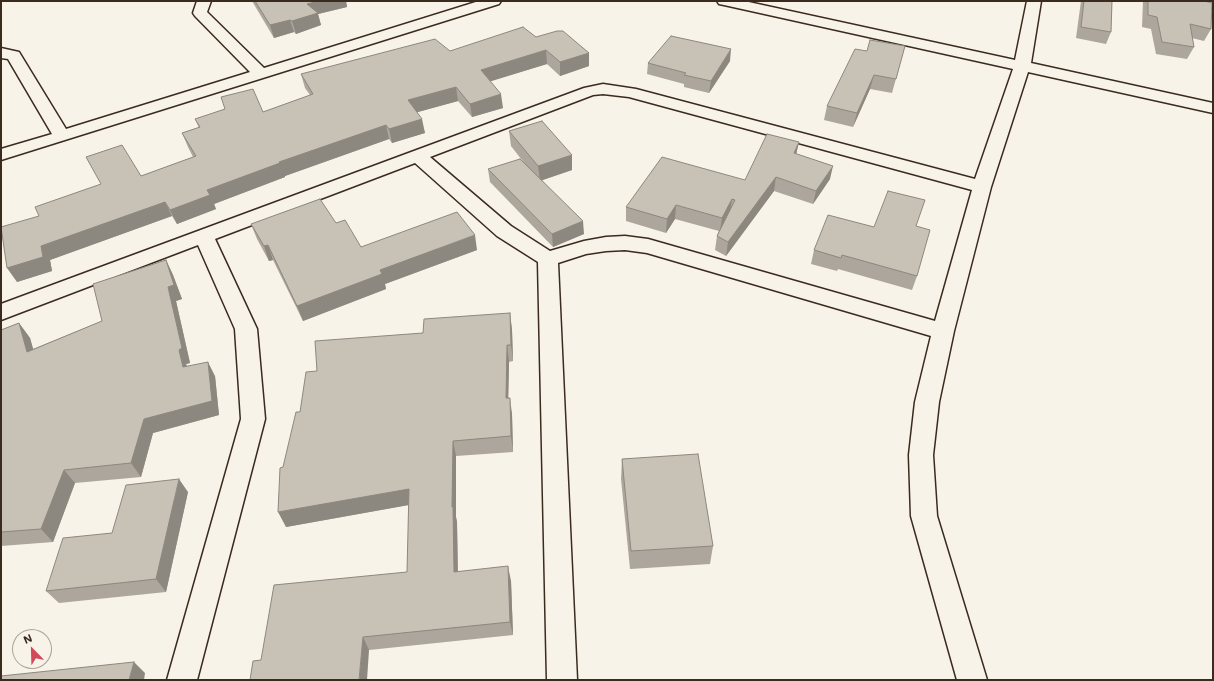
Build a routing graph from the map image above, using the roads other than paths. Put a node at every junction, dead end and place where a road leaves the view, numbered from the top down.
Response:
1 (204, 1) edge
2 (494, 1) edge
3 (724, 1) edge
4 (1034, 1) edge
5 (1197, 1) edge
6 (1213, 4) edge
7 (1, 53) edge
8 (1022, 67) junction
9 (261, 74) junction
10 (1213, 108) edge
11 (62, 136) junction
12 (1, 155) edge
13 (416, 155) junction
14 (982, 187) junction
15 (204, 236) junction
16 (548, 259) junction
17 (1, 312) edge
18 (942, 331) junction
19 (182, 680) edge
20 (562, 680) edge
21 (972, 680) edge

1 - 9 street
2 - 9 street
3 - 8 street
4 - 8 street
5 - 6 street
7 - 11 street
8 - 10 street
8 - 14 street
9 - 11 street
11 - 12 street
13 - 14 street
13 - 15 street
13 - 16 street
14 - 18 street
15 - 17 street
15 - 19 street
16 - 18 street
16 - 20 street
18 - 21 street

